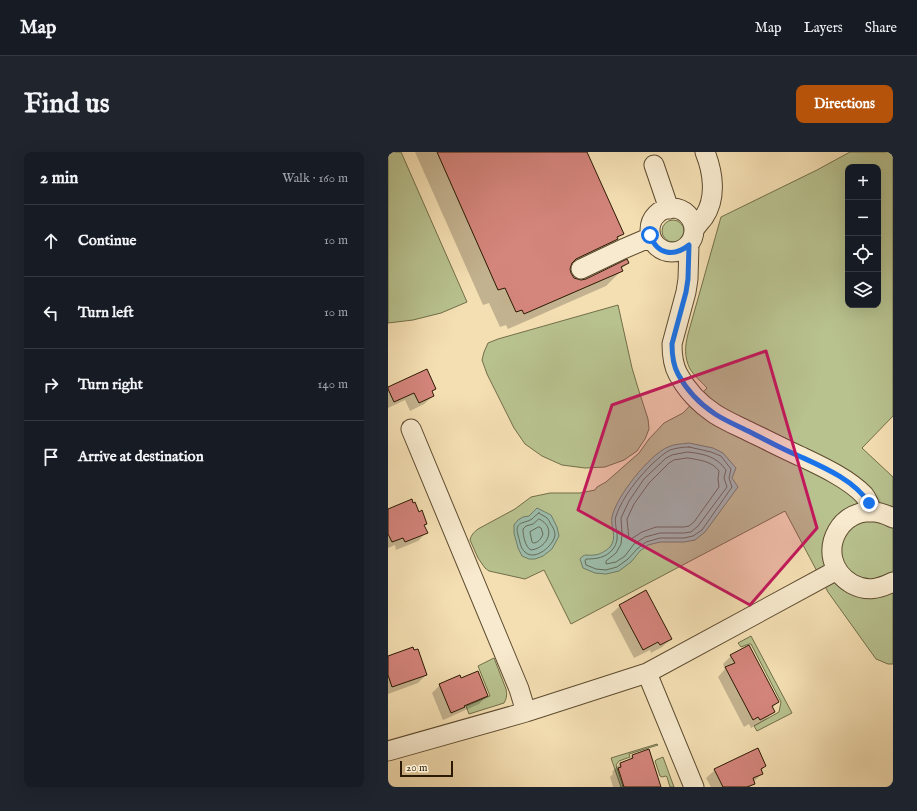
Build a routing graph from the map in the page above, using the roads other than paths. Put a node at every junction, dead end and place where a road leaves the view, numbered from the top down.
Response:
1 (705, 152) edge
2 (654, 165) dead end
3 (669, 209) junction
4 (651, 237) junction
5 (692, 237) junction
6 (581, 269) dead end
7 (411, 429) dead end
8 (872, 512) junction
9 (893, 518) edge
10 (838, 570) junction
11 (893, 582) edge
12 (647, 674) junction
13 (526, 712) junction
14 (388, 752) edge
15 (694, 787) edge

1 - 5 street
2 - 3 street
3 - 4 street
3 - 5 street
4 - 5 street
4 - 6 street
5 - 8 street
7 - 13 street
8 - 9 street
8 - 10 street
10 - 11 street
10 - 12 street
12 - 13 street
12 - 15 street
13 - 14 street

